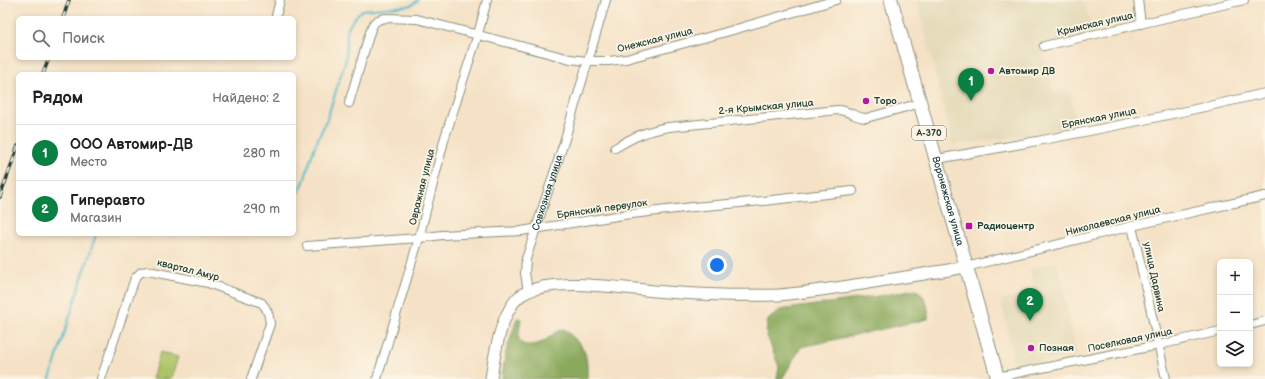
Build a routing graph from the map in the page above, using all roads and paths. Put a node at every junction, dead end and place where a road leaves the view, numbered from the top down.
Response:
1 (280, 0) edge
2 (487, 0) edge
3 (606, 0) edge
4 (836, 0) edge
5 (891, 0) edge
6 (1138, 0) edge
7 (1244, 0) edge
8 (276, 16) dead end
9 (1141, 24) junction
10 (478, 34) junction
11 (1044, 46) dead end
12 (587, 61) junction
13 (1265, 93) edge
14 (349, 103) dead end
15 (921, 103) junction
16 (615, 148) dead end
17 (937, 158) junction
18 (853, 191) dead end
19 (1265, 196) edge
20 (1132, 226) junction
21 (537, 229) junction
22 (420, 238) junction
23 (307, 246) dead end
24 (966, 267) junction
25 (528, 291) junction
26 (1265, 321) edge
27 (1253, 324) edge
28 (1217, 332) edge
29 (1158, 345) junction
30 (997, 378) edge
31 (101, 379) edge
32 (251, 379) edge
33 (377, 379) edge
34 (491, 379) edge
35 (1166, 379) edge

1 - 8 street
2 - 10 street, Овражная улица
3 - 12 street, Совхозная улица
4 - 12 street, Онежская улица
5 - 15 highway, Воронежская улица / А-370
6 - 9 street
7 - 9 street, Крымская улица
9 - 11 street, Крымская улица
10 - 12 street, Онежская улица
10 - 14 street, Онежская улица
10 - 22 street, Овражная улица
12 - 21 street, Совхозная улица
13 - 17 street, Брянская улица
15 - 16 street, 2-я Крымская улица
15 - 17 highway, Воронежская улица / А-370
17 - 24 highway, Воронежская улица / А-370
18 - 21 street, Брянский переулок
19 - 20 street, Николаевская улица
20 - 24 street, Николаевская улица
20 - 29 street, улица Дарвина
21 - 22 street, Брянский переулок
21 - 25 street, Совхозная улица
22 - 23 street, Брянский переулок
22 - 33 street, Овражная улица
24 - 25 main road
24 - 30 highway, Воронежская улица / А-370
25 - 34 main road
26 - 27 street
28 - 29 street, Поселковая улица
29 - 30 street, Поселковая улица
29 - 35 street, улица Дарвина
31 - 32 street, квартал Амур

